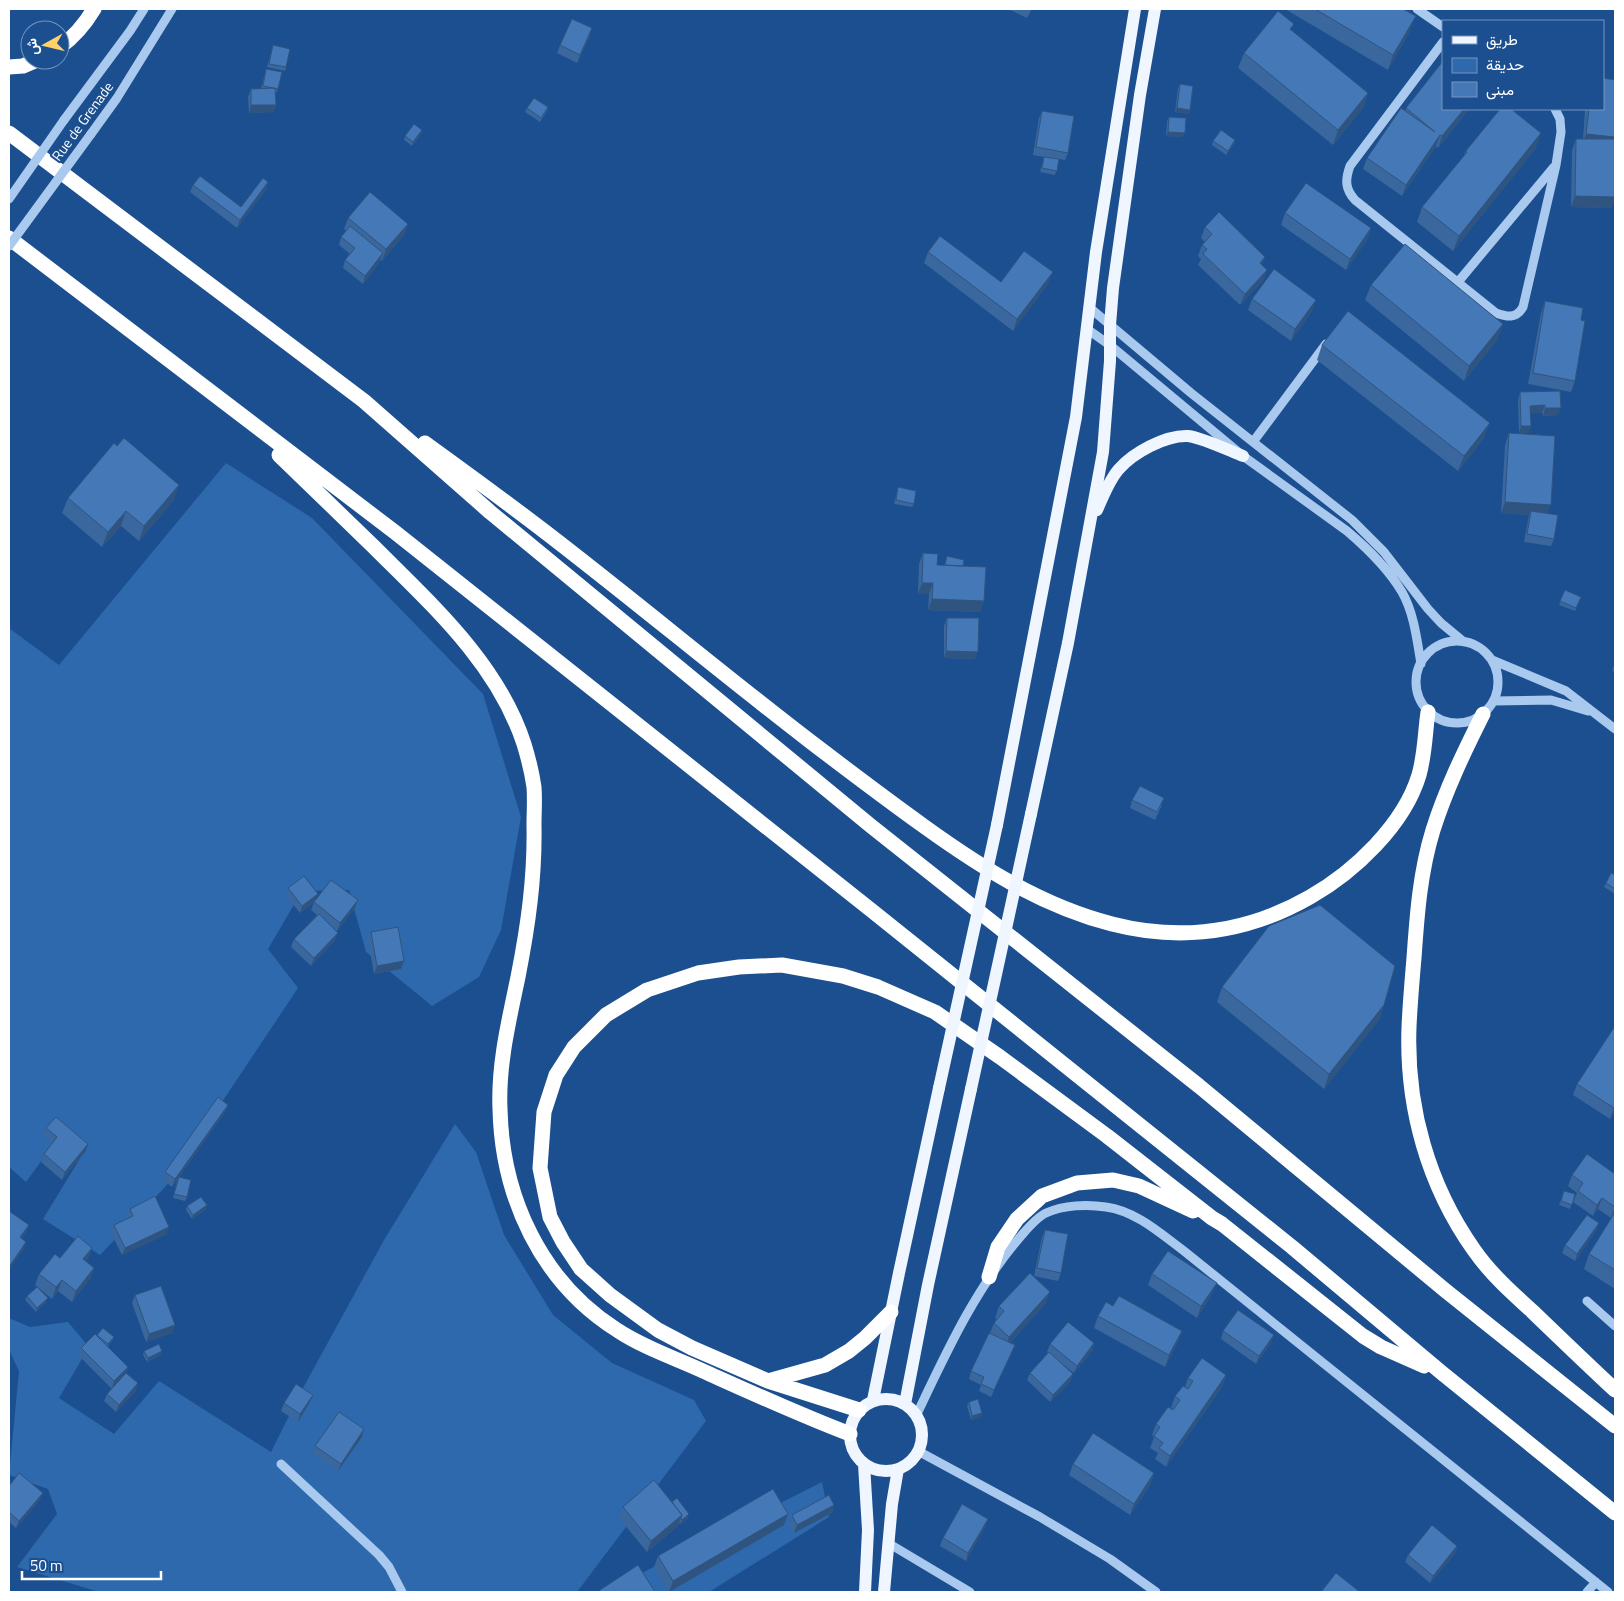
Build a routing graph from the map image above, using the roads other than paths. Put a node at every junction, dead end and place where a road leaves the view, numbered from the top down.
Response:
1 (94, 9) edge
2 (144, 9) edge
3 (172, 9) edge
4 (1135, 9) edge
5 (1155, 9) edge
6 (1417, 9) edge
7 (1442, 26) edge
8 (70, 39) edge
9 (1442, 43) edge
10 (1556, 110) edge
11 (9, 133) edge
12 (1556, 165) junction
13 (9, 199) edge
14 (9, 238) edge
15 (9, 246) edge
16 (1458, 282) junction
17 (1090, 308) junction
18 (1110, 325) junction
19 (1087, 329) junction
20 (1333, 335) edge
21 (1111, 346) junction
22 (364, 401) junction
23 (225, 404) junction
24 (1253, 442) junction
25 (1243, 456) junction
26 (1091, 522) junction
27 (1464, 642) junction
28 (1492, 660) junction
29 (1421, 664) junction
30 (1494, 701) junction
31 (1428, 712) junction
32 (1593, 712) junction
33 (1483, 714) junction
34 (1615, 730) edge
35 (1222, 1224) junction
36 (989, 1277) junction
37 (1587, 1301) dead end
38 (891, 1312) junction
39 (1615, 1326) edge
40 (1442, 1373) junction
41 (768, 1381) junction
42 (1615, 1390) edge
43 (873, 1400) junction
44 (905, 1404) junction
45 (859, 1410) junction
46 (916, 1416) junction
47 (1615, 1426) edge
48 (850, 1434) junction
49 (918, 1451) junction
50 (282, 1464) dead end
51 (864, 1464) junction
52 (898, 1469) junction
53 (1615, 1513) edge
54 (888, 1543) junction
55 (1596, 1582) junction
56 (402, 1592) edge
57 (865, 1592) edge
58 (884, 1592) edge
59 (970, 1592) edge
60 (1156, 1592) edge
61 (1587, 1592) edge
62 (1608, 1592) edge

1 - 8 highway
2 - 13 street, Rue de Grenade, bridge
3 - 15 street, Rue de Grenade, bridge
4 - 17 main road
5 - 18 main road
6 - 7 street
9 - 16 street
10 - 12 street
11 - 22 highway
12 - 16 street
12 - 16 street
14 - 23 highway
17 - 18 street
17 - 19 main road
18 - 21 main road
18 - 24 street
19 - 21 street
19 - 38 main road, bridge
20 - 24 street
21 - 25 street
21 - 26 main road
22 - 31 highway
22 - 47 highway
23 - 40 highway
23 - 48 highway
24 - 27 street
25 - 26 main road
25 - 29 street
26 - 44 main road, bridge
27 - 28 street
27 - 29 street
28 - 30 street
28 - 32 street
29 - 31 street
30 - 32 street
30 - 33 street
31 - 33 street
32 - 34 street
33 - 42 highway
35 - 36 highway
35 - 40 highway
35 - 41 highway
36 - 46 street
36 - 55 street
37 - 39 street
38 - 41 highway
38 - 43 main road
40 - 53 highway
41 - 45 highway
43 - 44 main road
43 - 45 main road
44 - 46 main road
45 - 48 main road
46 - 49 main road
48 - 51 main road
49 - 52 main road
49 - 60 street
50 - 56 street
51 - 52 main road
51 - 57 main road
52 - 54 main road
54 - 58 main road
54 - 59 street
55 - 61 street
55 - 62 street

